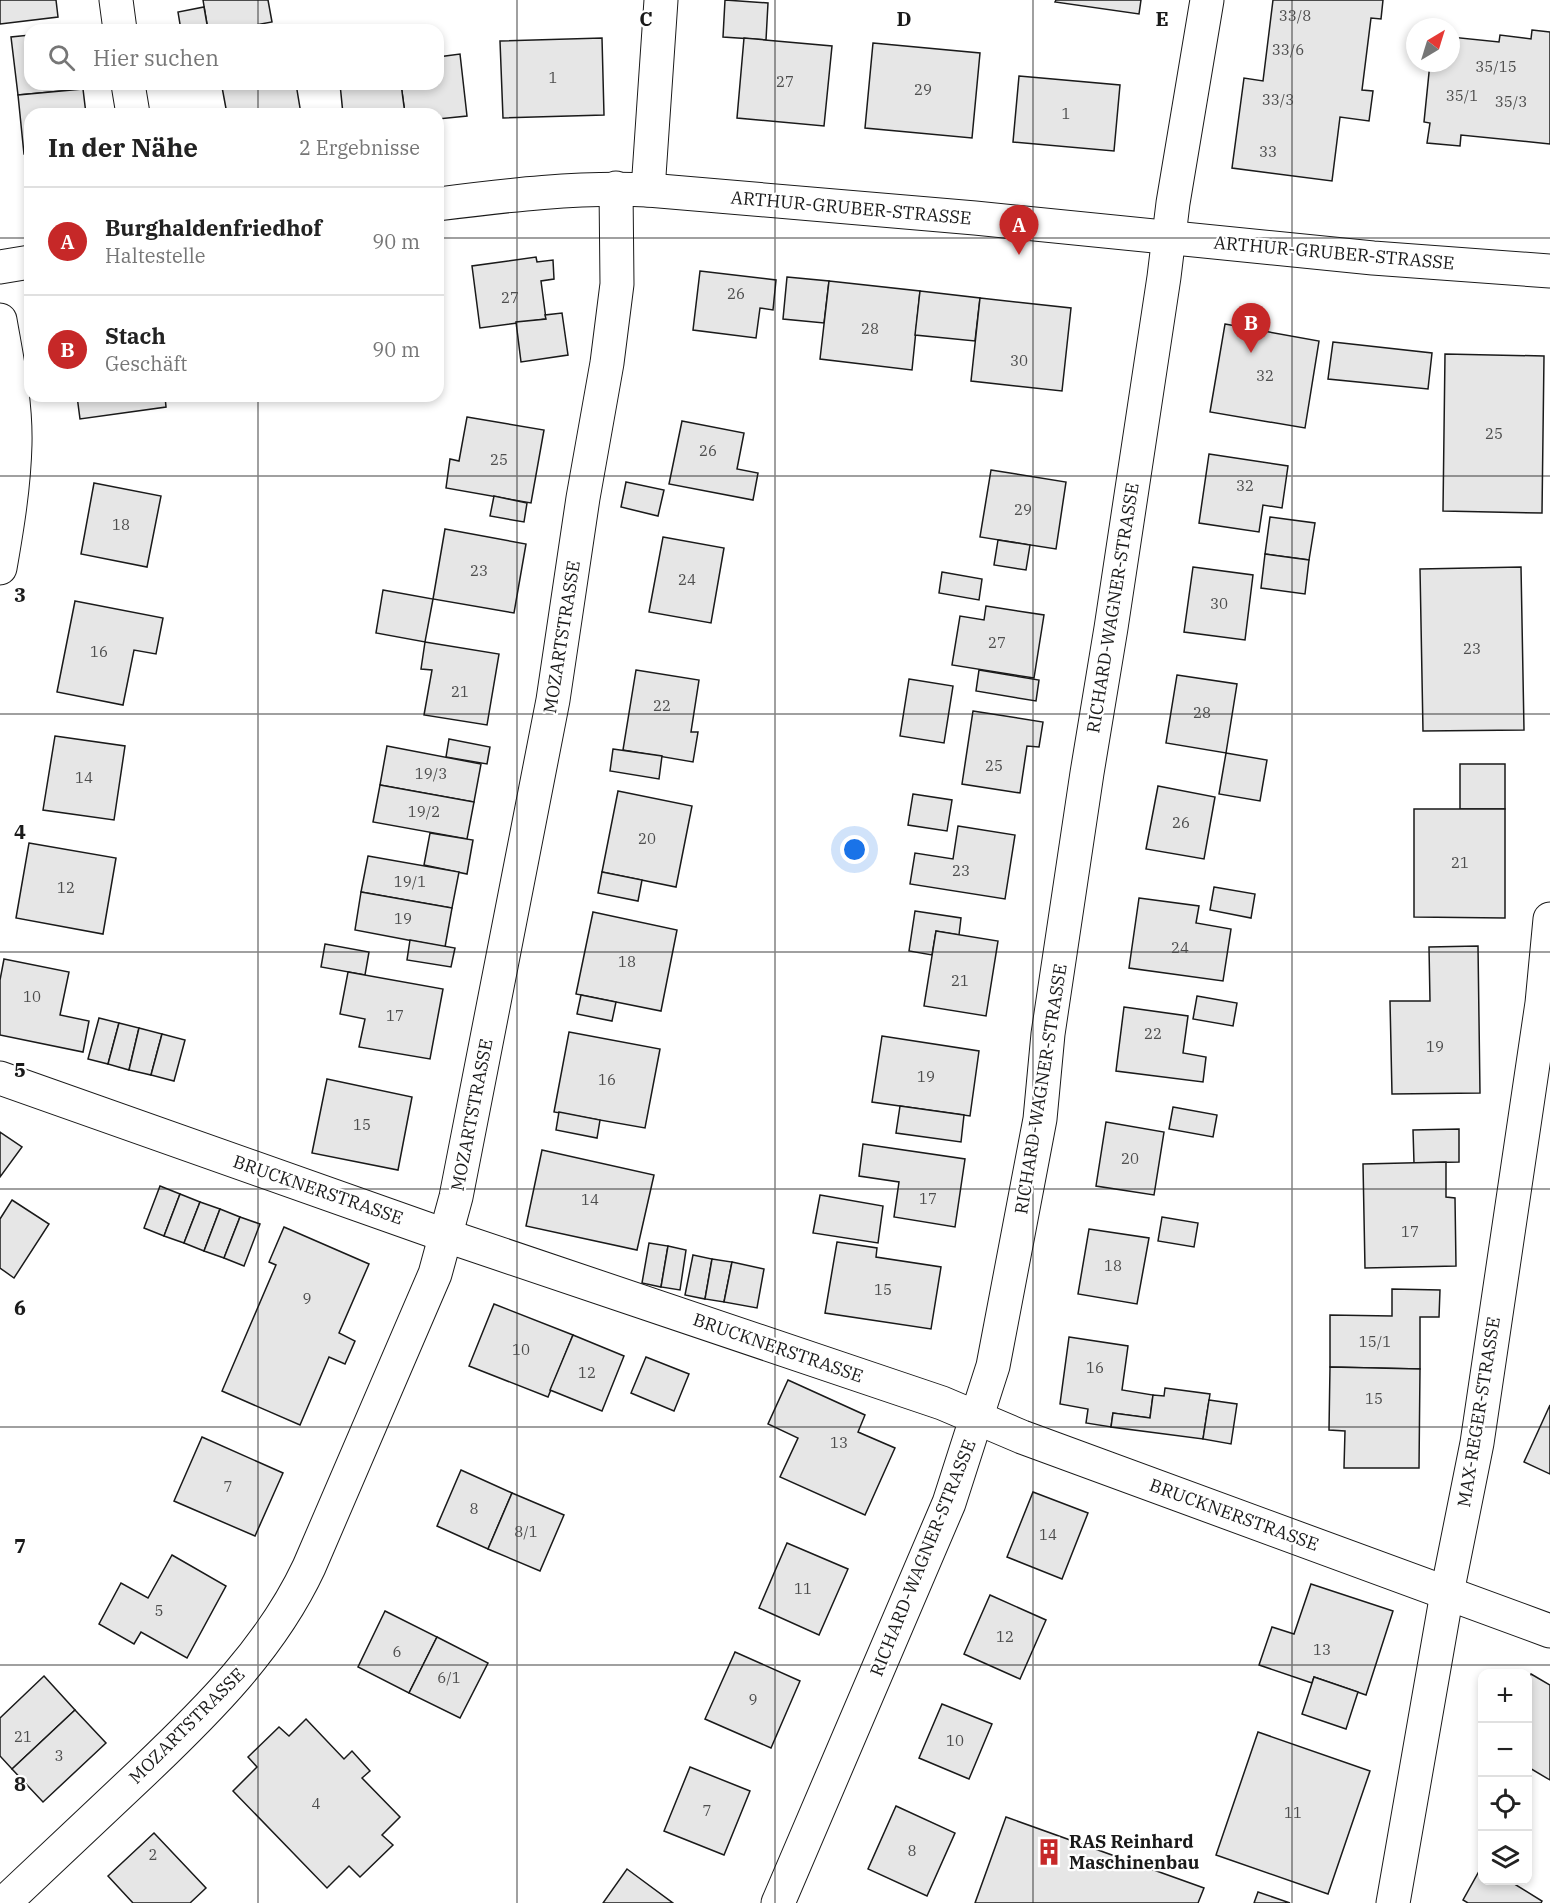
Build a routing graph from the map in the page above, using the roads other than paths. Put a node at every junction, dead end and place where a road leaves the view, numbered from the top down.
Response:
1 (116, 0) edge
2 (661, 0) edge
3 (1208, 0) edge
4 (119, 24) edge
5 (129, 90) edge
6 (132, 108) edge
7 (616, 189) junction
8 (648, 190) junction
9 (444, 203) edge
10 (1170, 238) junction
11 (24, 263) edge
12 (0, 267) edge
13 (1550, 271) edge
14 (0, 320) edge
15 (0, 568) edge
16 (1550, 919) edge
17 (0, 1078) edge
18 (447, 1236) junction
19 (978, 1417) junction
20 (1447, 1593) junction
21 (1550, 1631) edge
22 (4, 1903) edge
23 (778, 1903) edge
24 (1393, 1903) edge

1 - 4 street
2 - 8 street
3 - 10 street, RICHARD-WAGNER-STRASSE
5 - 6 street
7 - 8 street, ARTHUR-GRUBER-STRASSE
7 - 9 street, ARTHUR-GRUBER-STRASSE
7 - 18 street, MOZARTSTRASSE
8 - 10 street, ARTHUR-GRUBER-STRASSE
10 - 13 street, ARTHUR-GRUBER-STRASSE
10 - 19 street, RICHARD-WAGNER-STRASSE
11 - 12 street
14 - 15 street
16 - 20 street, MAX-REGER-STRASSE
17 - 18 street, BRUCKNERSTRASSE
18 - 19 street, BRUCKNERSTRASSE
18 - 22 street, MOZARTSTRASSE
19 - 20 street, BRUCKNERSTRASSE
19 - 23 street, RICHARD-WAGNER-STRASSE
20 - 21 street, BRUCKNERSTRASSE
20 - 24 street, MAX-REGER-STRASSE

